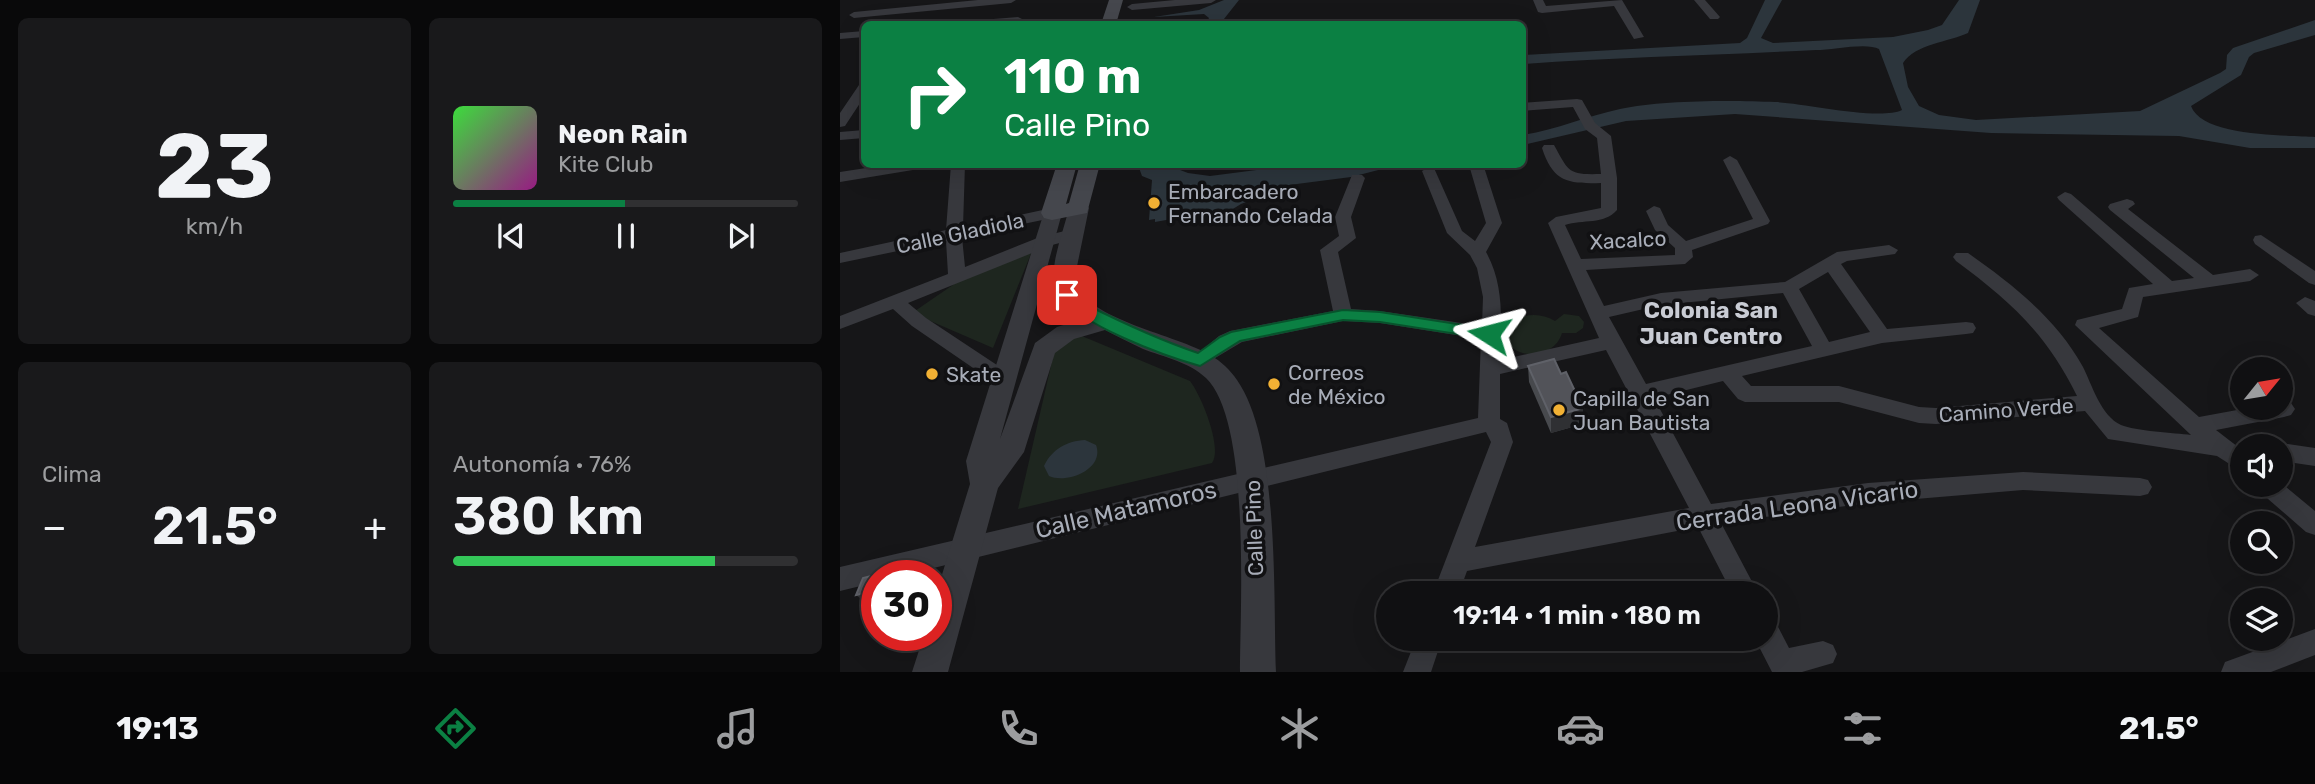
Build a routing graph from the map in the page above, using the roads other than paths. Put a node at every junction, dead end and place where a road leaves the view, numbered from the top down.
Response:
1 (1011, 0) edge
2 (1021, 0) edge
3 (1116, 0) edge
4 (1211, 0) edge
5 (1699, 0) edge
6 (1617, 1) edge
7 (959, 3) edge
8 (1133, 4) edge
9 (1540, 5) edge
10 (898, 11) junction
11 (854, 15) dead end
12 (1714, 17) dead end
13 (888, 21) edge
14 (1019, 21) edge
15 (1109, 21) edge
16 (1128, 21) edge
17 (861, 34) edge
18 (840, 36) edge
19 (1638, 37) dead end
20 (861, 88) edge
21 (840, 91) edge
22 (861, 92) edge
23 (1526, 107) edge
24 (840, 123) edge
25 (861, 134) edge
26 (840, 136) edge
27 (1549, 148) dead end
28 (1730, 160) dead end
29 (899, 168) edge
30 (958, 168) edge
31 (1066, 168) edge
32 (1089, 168) edge
33 (1477, 168) edge
34 (1429, 171) dead end
35 (840, 177) edge
36 (1357, 178) dead end
37 (1609, 178) junction
38 (2065, 197) dead end
39 (2127, 204) dead end
40 (1079, 208) junction
41 (1654, 211) dead end
42 (1052, 213) junction
43 (1073, 234) junction
44 (954, 236) junction
45 (2261, 240) dead end
46 (1046, 241) junction
47 (1683, 247) junction
48 (1889, 250) dead end
49 (1477, 251) junction
50 (1962, 257) dead end
51 (840, 258) edge
52 (1832, 263) junction
53 (2306, 264) edge
54 (1577, 265) junction
55 (2250, 275) dead end
56 (957, 278) junction
57 (2209, 281) junction
58 (2167, 286) junction
59 (1789, 287) junction
60 (2310, 293) edge
61 (896, 302) junction
62 (1599, 313) junction
63 (1343, 315) junction
64 (1107, 321) junction
65 (840, 323) edge
66 (1966, 328) dead end
67 (1489, 334) junction
68 (1882, 336) junction
69 (1611, 342) junction
70 (1823, 348) junction
71 (1200, 360) junction
72 (1490, 369) junction
73 (1727, 371) junction
74 (1002, 378) junction
75 (1641, 393) junction
76 (2090, 403) junction
77 (2230, 419) edge
78 (1489, 423) junction
79 (2195, 426) junction
80 (2224, 448) junction
81 (2230, 453) edge
82 (2293, 454) edge
83 (2315, 457) edge
84 (1254, 479) junction
85 (985, 484) junction
86 (2140, 487) dead end
87 (2281, 497) edge
88 (1705, 515) junction
89 (2315, 525) edge
90 (967, 548) junction
91 (1458, 561) junction
92 (840, 579) edge
93 (1450, 581) edge
94 (1739, 581) edge
95 (2315, 642) edge
96 (1425, 651) edge
97 (1776, 651) edge
98 (1823, 654) dead end
99 (2278, 666) edge
100 (1784, 667) edge
101 (930, 672) edge
102 (1258, 672) edge
103 (1417, 672) edge
104 (2235, 672) edge

1 - 7 street
2 - 14 street
3 - 15 main road
4 - 8 street
5 - 12 street
6 - 9 street
6 - 19 street
7 - 10 street
8 - 16 main road
10 - 11 street
10 - 13 street
17 - 18 street
20 - 21 street
22 - 24 street
23 - 37 street
25 - 26 street
27 - 37 street
28 - 47 street, Xacalco
29 - 35 street
30 - 44 street
31 - 42 main road
32 - 40 main road
33 - 49 street
34 - 49 street
36 - 63 street
37 - 54 street
38 - 58 street
39 - 57 street
40 - 42 main road, Calle Gladiola
40 - 43 street, Calle Pino
41 - 47 street
42 - 44 street, Calle Gladiola
42 - 46 street
43 - 46 street
43 - 64 street, Calle Pino
44 - 51 street, Calle Gladiola
44 - 56 street
45 - 53 street
46 - 56 street
46 - 74 street
47 - 54 street, Xacalco
48 - 52 street
49 - 67 street
50 - 76 street
52 - 59 street
52 - 68 street
53 - 60 street
54 - 62 street
55 - 57 street
56 - 61 street
57 - 58 street
58 - 79 street
59 - 62 street
59 - 70 street
61 - 65 street
61 - 74 street
62 - 69 street
63 - 67 street
63 - 71 street
64 - 71 street, Calle Pino
64 - 85 street
66 - 68 street
67 - 72 street
68 - 70 street
69 - 72 street
69 - 75 street
70 - 73 street
71 - 84 street, Calle Pino
72 - 78 street
73 - 75 street
73 - 76 street, Camino Verde
74 - 85 street
75 - 88 street
76 - 80 street
77 - 79 street
78 - 84 street, Calle Matamoros
78 - 91 street
79 - 80 street
80 - 81 street
82 - 83 street
84 - 90 street, Calle Matamoros
84 - 102 street, Calle Pino
85 - 90 street
86 - 88 street, Cerrada Leona Vicario
87 - 89 street
88 - 91 street, Cerrada Leona Vicario
88 - 94 street
90 - 92 street, Calle Matamoros
90 - 101 street
91 - 93 street
95 - 99 street
96 - 103 street
97 - 100 street
98 - 100 street
99 - 104 street

